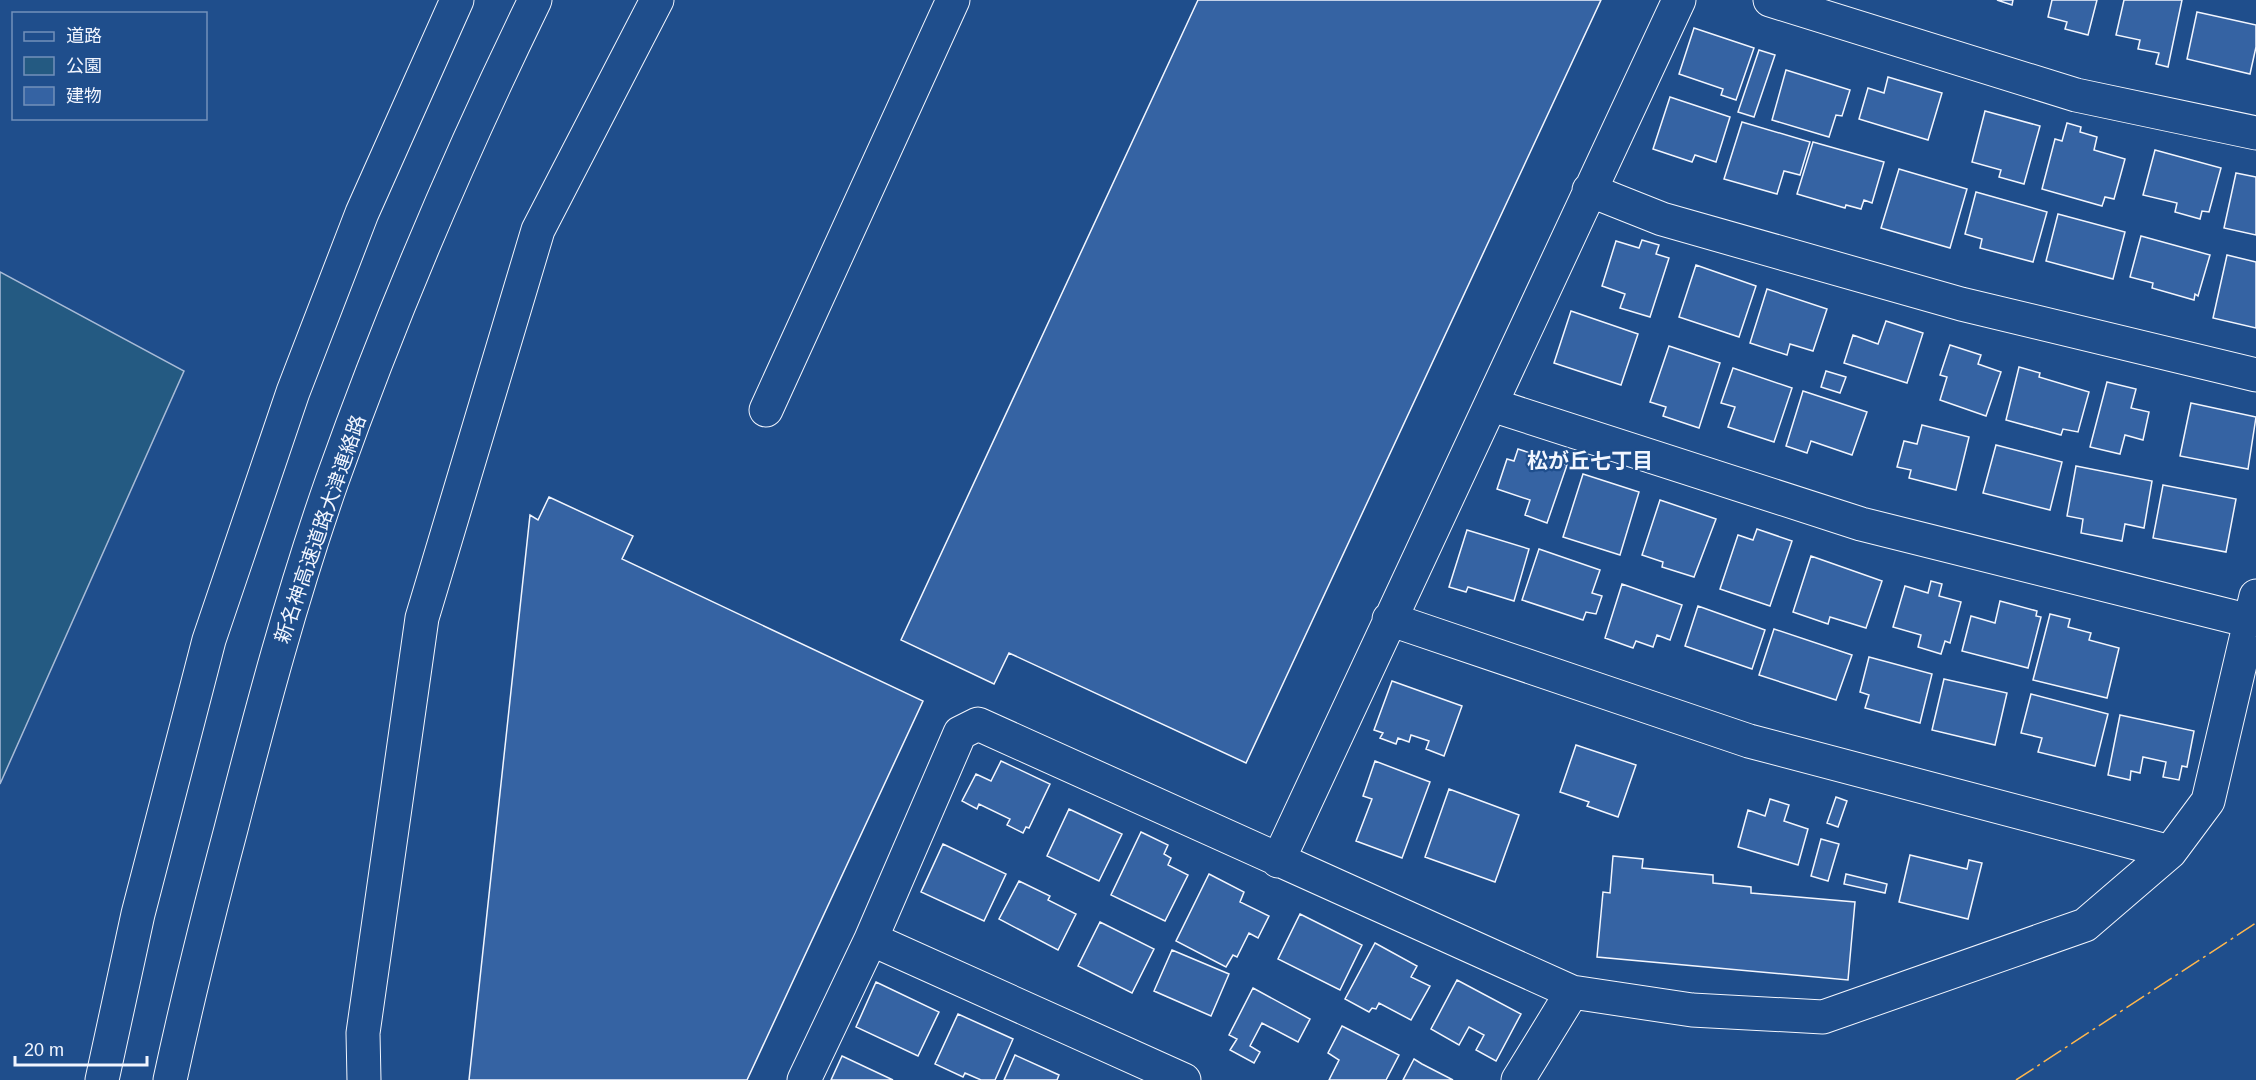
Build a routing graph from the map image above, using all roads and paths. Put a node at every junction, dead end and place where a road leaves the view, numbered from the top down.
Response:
1 (457, 0) edge
2 (535, 0) edge
3 (657, 0) edge
4 (953, 0) edge
5 (1679, 0) edge
6 (1770, 0) edge
7 (2256, 133) edge
8 (1589, 190) junction
9 (2256, 375) edge
10 (1492, 405) junction
11 (766, 410) dead end
12 (2253, 609) edge
13 (1389, 619) junction
14 (2170, 852) junction
15 (1278, 861) junction
16 (871, 939) junction
17 (1572, 992) junction
18 (102, 1080) edge
19 (170, 1080) edge
20 (364, 1080) edge
21 (804, 1080) edge
22 (1184, 1080) edge
23 (1518, 1080) edge

1 - 18 main road
2 - 19 main road, 新名神高速道路大津連絡路
3 - 20 main road
4 - 11 main road
5 - 8 main road
6 - 7 main road
8 - 9 main road
8 - 10 main road
10 - 12 main road
10 - 13 main road
12 - 14 main road
13 - 14 main road
13 - 15 main road
14 - 17 main road
15 - 16 main road
15 - 17 main road
16 - 21 main road
16 - 22 main road
17 - 23 main road

